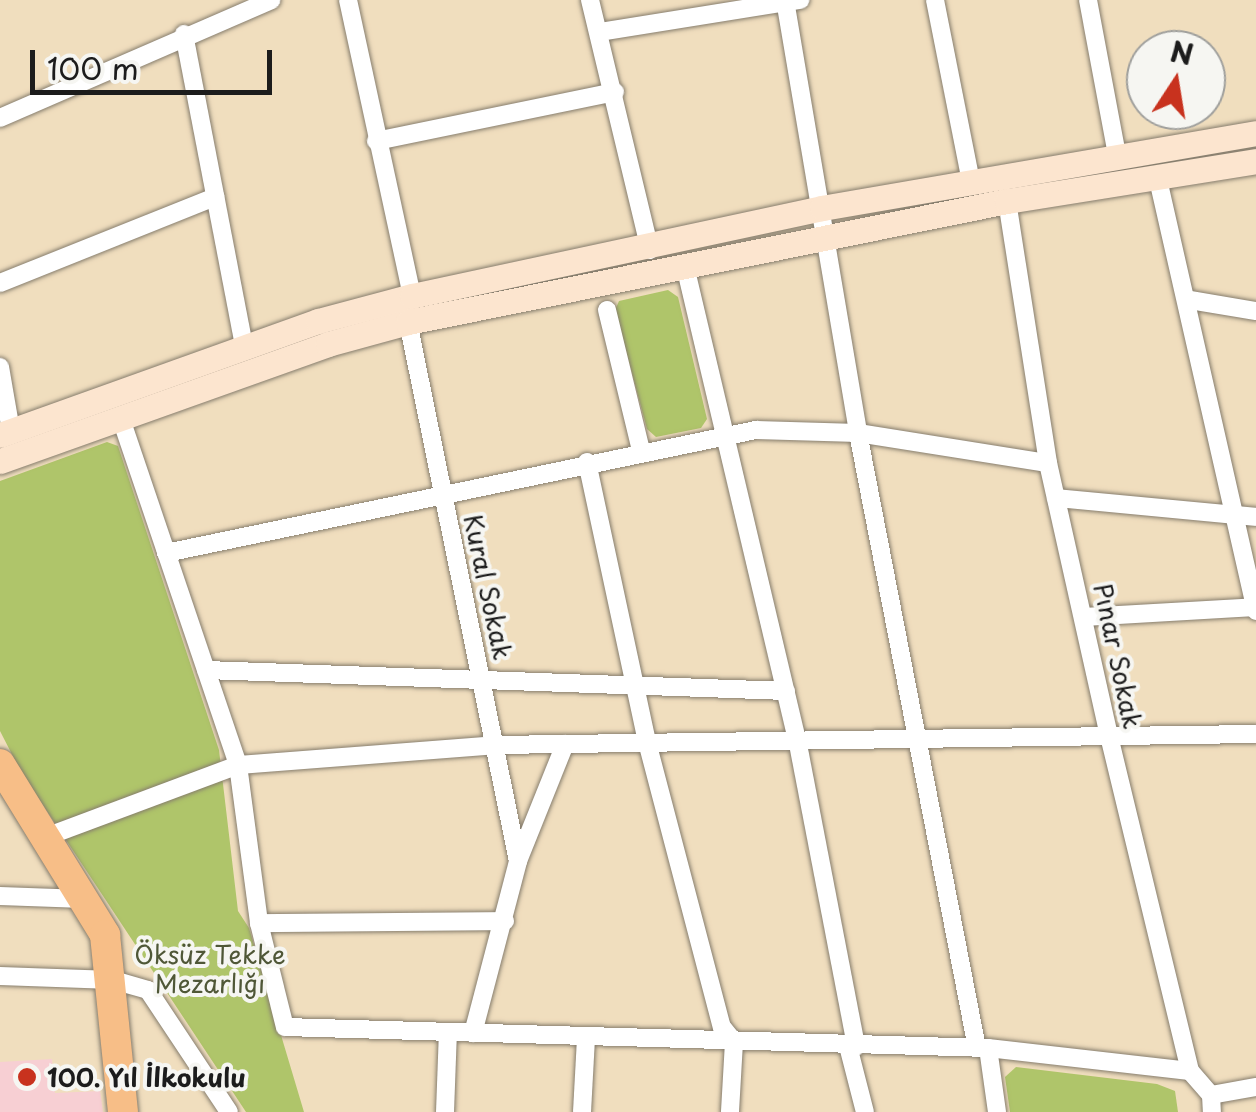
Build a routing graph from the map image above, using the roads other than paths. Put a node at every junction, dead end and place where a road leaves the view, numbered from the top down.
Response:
1 (272, 0) edge
2 (348, 0) edge
3 (590, 0) edge
4 (935, 0) edge
5 (1088, 0) edge
6 (790, 1) edge
7 (600, 32) junction
8 (184, 34) junction
9 (615, 92) junction
10 (0, 118) edge
11 (1256, 133) edge
12 (376, 140) junction
13 (1117, 155) junction
14 (1256, 161) edge
15 (1157, 175) junction
16 (971, 182) junction
17 (215, 197) junction
18 (1006, 201) junction
19 (822, 208) junction
20 (826, 236) junction
21 (650, 250) junction
22 (685, 266) junction
23 (0, 283) edge
24 (1190, 300) junction
25 (410, 309) junction
26 (607, 310) dead end
27 (1256, 311) edge
28 (244, 347) junction
29 (0, 367) edge
30 (120, 416) junction
31 (6, 433) edge
32 (858, 433) junction
33 (725, 435) junction
34 (641, 452) junction
35 (0, 461) edge
36 (586, 462) junction
37 (1048, 463) junction
38 (443, 495) junction
39 (1056, 498) junction
40 (1234, 514) junction
41 (1256, 517) edge
42 (166, 553) junction
43 (1256, 609) edge
44 (1084, 618) junction
45 (206, 670) junction
46 (482, 682) junction
47 (635, 687) junction
48 (786, 692) junction
49 (1256, 734) edge
50 (1110, 736) junction
51 (921, 738) junction
52 (798, 739) junction
53 (647, 742) junction
54 (565, 744) junction
55 (495, 745) junction
56 (0, 764) edge
57 (238, 764) junction
58 (44, 838) junction
59 (518, 861) junction
60 (0, 896) edge
61 (84, 899) junction
62 (504, 921) junction
63 (259, 922) junction
64 (0, 976) edge
65 (113, 980) junction
66 (448, 1032) junction
67 (473, 1033) junction
68 (586, 1037) junction
69 (734, 1042) junction
70 (852, 1046) junction
71 (983, 1048) junction
72 (1190, 1071) junction
73 (1256, 1087) edge
74 (1211, 1104) edge
75 (123, 1112) edge
76 (229, 1112) edge
77 (445, 1112) edge
78 (582, 1112) edge
79 (730, 1112) edge
80 (865, 1112) edge
81 (997, 1112) edge

1 - 8 street
2 - 12 street, Kural Sokak
3 - 7 street
4 - 16 street
5 - 13 street
6 - 7 street
6 - 19 street
7 - 9 street
8 - 10 street
8 - 17 street
9 - 12 street
9 - 21 street
11 - 13 main road
12 - 25 street, Kural Sokak
13 - 16 main road
14 - 15 main road
15 - 18 main road
15 - 24 street
16 - 19 main road
17 - 23 street
17 - 28 street
18 - 20 main road
18 - 37 street, Pınar Sokak
19 - 20 street
19 - 21 main road
20 - 22 main road
20 - 32 street
21 - 25 main road
22 - 25 main road
22 - 33 street
24 - 27 street
24 - 40 street
25 - 28 main road
25 - 30 main road
25 - 38 street, Kural Sokak
26 - 34 street
28 - 31 main road
29 - 31 street
30 - 35 main road
30 - 42 street
32 - 33 street
32 - 37 street
32 - 51 street
33 - 34 street
33 - 48 street
34 - 36 street
36 - 38 street
36 - 47 street
37 - 39 street, Pınar Sokak
38 - 42 street
38 - 46 street, Kural Sokak
39 - 40 street
39 - 44 street, Pınar Sokak
40 - 41 street
40 - 43 street
42 - 45 street
43 - 44 street
44 - 50 street, Pınar Sokak
45 - 46 street
45 - 57 street
46 - 47 street
46 - 55 street, Kural Sokak
47 - 48 street
47 - 53 street
48 - 52 street
49 - 50 street
50 - 51 street
50 - 72 street, Pınar Sokak
51 - 52 street
51 - 71 street
52 - 53 street
52 - 70 street
53 - 54 street
53 - 69 street
54 - 55 street
54 - 59 street
55 - 57 street
55 - 59 street, Kural Sokak
56 - 58 main road
57 - 58 street
57 - 63 street
58 - 61 main road
59 - 62 street
60 - 61 street
61 - 65 main road
62 - 63 street
62 - 67 street
63 - 66 street
64 - 65 street
65 - 75 main road
65 - 76 street
66 - 67 street
66 - 77 street
67 - 68 street
68 - 69 street
68 - 78 street
69 - 70 street
69 - 79 street
70 - 71 street
70 - 80 street
71 - 72 street
71 - 81 street
72 - 74 street, Pınar Sokak
73 - 74 street

